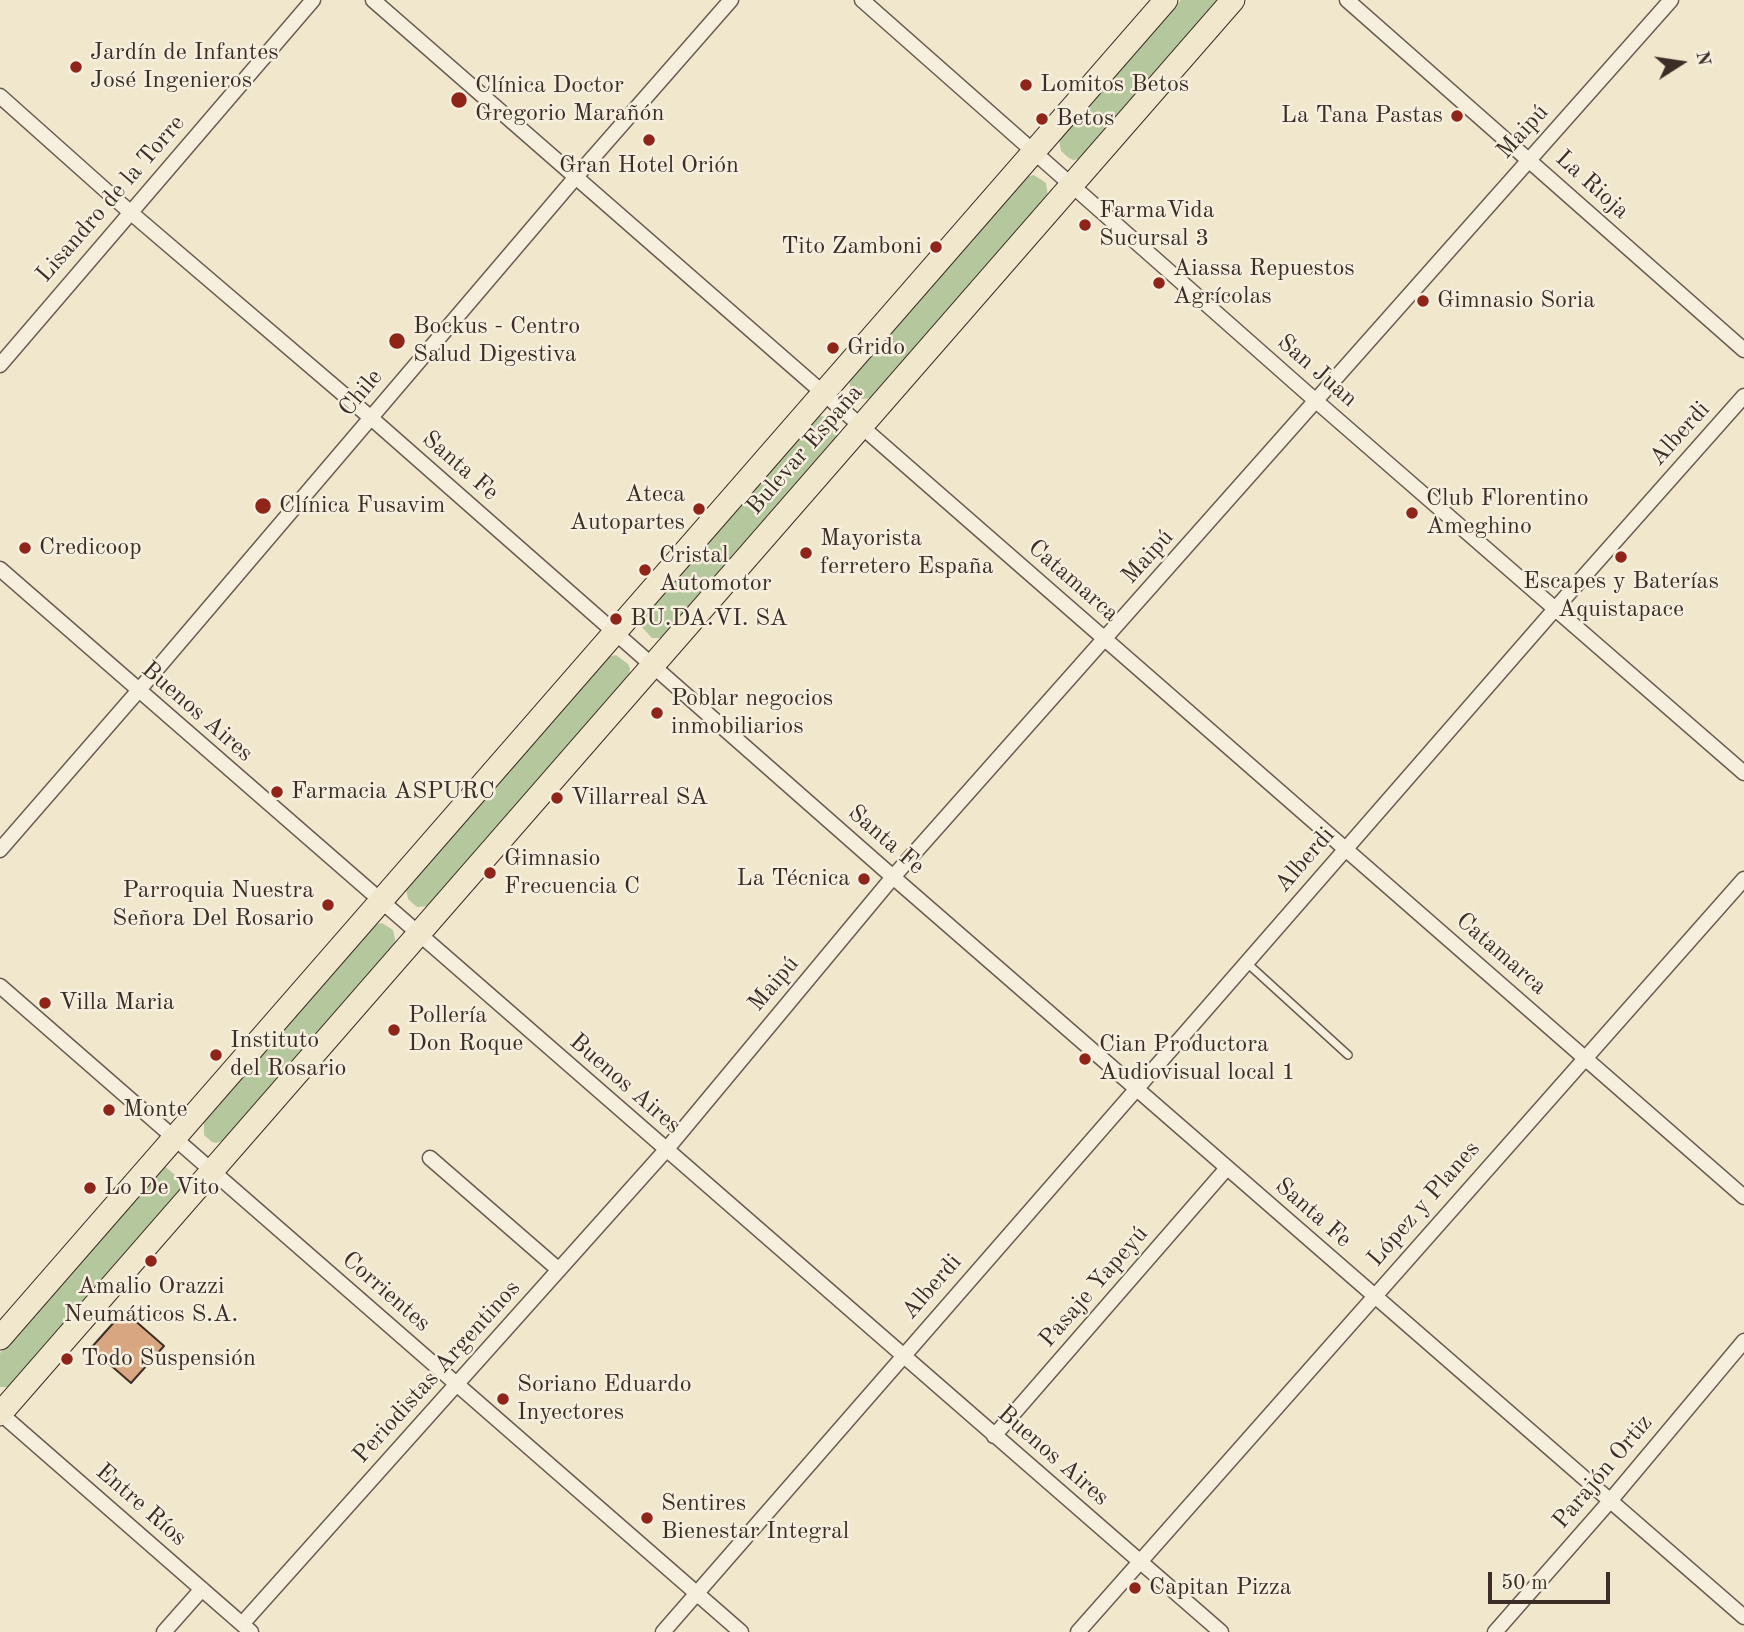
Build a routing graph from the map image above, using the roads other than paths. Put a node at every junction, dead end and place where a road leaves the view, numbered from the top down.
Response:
1 (313, 0) edge
2 (373, 0) edge
3 (731, 0) edge
4 (862, 0) edge
5 (1166, 0) edge
6 (1233, 0) edge
7 (1347, 0) edge
8 (1671, 0) edge
9 (0, 96) edge
10 (1035, 152) junction
11 (1529, 159) junction
12 (575, 178) junction
13 (1071, 185) junction
14 (130, 212) junction
15 (1744, 350) edge
16 (0, 365) edge
17 (825, 393) junction
18 (1744, 396) edge
19 (1316, 401) junction
20 (370, 417) junction
21 (861, 425) junction
22 (0, 569) edge
23 (1555, 609) junction
24 (615, 631) junction
25 (1105, 639) junction
26 (653, 666) junction
27 (139, 690) junction
28 (1744, 773) edge
29 (1345, 849) junction
30 (0, 850) edge
31 (892, 877) junction
32 (1744, 878) edge
33 (380, 901) junction
34 (418, 934) junction
35 (1247, 962) junction
36 (0, 986) edge
37 (1348, 1055) dead end
38 (1584, 1057) junction
39 (1136, 1089) junction
40 (175, 1137) junction
41 (666, 1150) junction
42 (430, 1158) dead end
43 (1227, 1168) junction
44 (211, 1170) junction
45 (1744, 1197) edge
46 (559, 1270) junction
47 (1374, 1296) junction
48 (0, 1338) edge
49 (1744, 1340) edge
50 (903, 1355) junction
51 (457, 1384) junction
52 (0, 1413) edge
53 (995, 1436) junction
54 (1610, 1501) junction
55 (1140, 1562) junction
56 (202, 1589) junction
57 (697, 1593) junction
58 (1744, 1617) edge
59 (247, 1628) edge
60 (164, 1632) edge
61 (663, 1632) edge
62 (741, 1632) edge
63 (1078, 1632) edge
64 (1221, 1632) edge
65 (1496, 1632) edge

1 - 14 street, Lisandro de la Torre
2 - 12 street, Catamarca
3 - 12 street, Chile
4 - 10 street, San Juan
5 - 10 main road, Bulevar España
6 - 13 main road, Bulevar España
7 - 11 street, La Rioja
8 - 11 street, Maipú
9 - 14 street, Santa Fe
10 - 13 street, San Juan
10 - 17 main road, Bulevar España
11 - 15 street, La Rioja
11 - 19 street, Maipú
12 - 17 street, Catamarca
12 - 20 street, Chile
13 - 19 street, San Juan
13 - 21 main road, Bulevar España
14 - 16 street, Lisandro de la Torre
14 - 20 street, Santa Fe
17 - 21 street, Catamarca
17 - 24 main road, Bulevar España
18 - 23 street, Alberdi
19 - 23 street, San Juan
19 - 25 street, Maipú
20 - 24 street, Santa Fe
20 - 27 street, Chile
21 - 25 street, Catamarca
21 - 26 main road, Bulevar España
22 - 27 street, Buenos Aires
23 - 28 street, San Juan
23 - 29 street, Alberdi
24 - 26 street, Santa Fe
24 - 33 main road, Bulevar España
25 - 29 street, Catamarca
25 - 31 street, Maipú
26 - 31 street, Santa Fe
26 - 34 main road, Bulevar España
27 - 30 street, Chile
27 - 33 street, Buenos Aires
29 - 35 street, Alberdi
29 - 38 street, Catamarca
31 - 39 street, Santa Fe
31 - 41 street, Maipú
32 - 38 street, López y Planes
33 - 34 street, Buenos Aires
33 - 40 main road, Bulevar España
34 - 41 street, Buenos Aires
34 - 44 main road, Bulevar España
35 - 37 lane
35 - 39 street, Alberdi
36 - 40 street, Corrientes
38 - 45 street, Catamarca
38 - 47 street, López y Planes
39 - 43 street, Santa Fe
39 - 50 street, Alberdi
40 - 44 street, Corrientes
40 - 48 main road, Bulevar España
41 - 46 street, Periodistas Argentinos
41 - 50 street, Buenos Aires
42 - 46 street
43 - 47 street, Santa Fe
43 - 53 street, Pasaje Yapeyú
44 - 51 street, Corrientes
44 - 52 main road, Bulevar España
46 - 51 street, Periodistas Argentinos
47 - 54 street, Santa Fe
47 - 55 street, López y Planes
49 - 54 street, Parajón Ortiz
50 - 53 street, Buenos Aires
50 - 57 street, Alberdi
51 - 57 street, Corrientes
51 - 59 street, Periodistas Argentinos
52 - 56 street, Entre Ríos
53 - 55 street, Buenos Aires
54 - 58 street, Santa Fe
54 - 65 street, Parajón Ortiz
55 - 63 street, López y Planes
55 - 64 street, Buenos Aires
56 - 59 street, Entre Ríos
56 - 60 street
57 - 61 street, Alberdi
57 - 62 street, Corrientes

